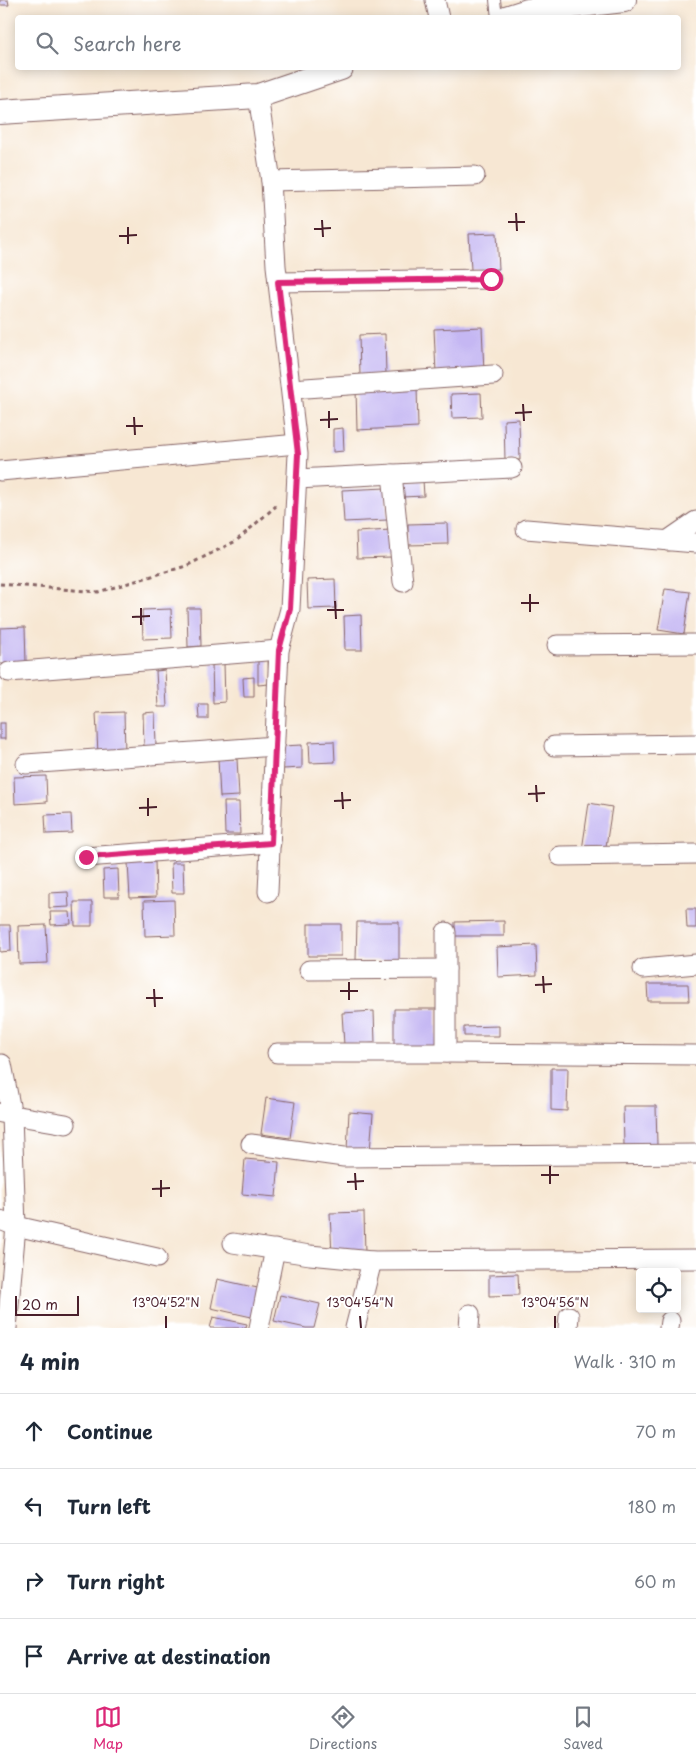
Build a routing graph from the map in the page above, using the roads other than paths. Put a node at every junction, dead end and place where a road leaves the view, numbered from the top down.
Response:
1 (435, 0) edge
2 (494, 0) edge
3 (624, 0) edge
4 (593, 2) edge
5 (438, 15) edge
6 (496, 15) edge
7 (515, 15) edge
8 (335, 70) edge
9 (258, 96) junction
10 (0, 112) edge
11 (475, 176) dead end
12 (271, 181) junction
13 (491, 279) dead end
14 (278, 282) junction
15 (493, 375) dead end
16 (290, 389) junction
17 (297, 444) junction
18 (512, 468) dead end
19 (0, 471) edge
20 (392, 474) junction
21 (297, 483) junction
22 (696, 521) edge
23 (526, 529) dead end
24 (667, 541) junction
25 (696, 543) edge
26 (403, 582) dead end
27 (696, 644) edge
28 (557, 645) dead end
29 (279, 650) junction
30 (9, 672) dead end
31 (696, 744) edge
32 (275, 746) junction
33 (554, 746) dead end
34 (26, 764) dead end
35 (271, 843) junction
36 (696, 854) edge
37 (560, 856) dead end
38 (86, 857) dead end
39 (268, 892) dead end
40 (446, 932) dead end
41 (696, 964) edge
42 (446, 969) junction
43 (643, 969) dead end
44 (309, 970) dead end
45 (277, 1053) dead end
46 (446, 1053) junction
47 (696, 1055) edge
48 (2, 1064) dead end
49 (6, 1114) edge
50 (66, 1124) dead end
51 (251, 1144) dead end
52 (696, 1154) edge
53 (8, 1223) edge
54 (233, 1243) dead end
55 (275, 1249) junction
56 (157, 1258) dead end
57 (696, 1259) edge
58 (372, 1261) junction
59 (7, 1328) edge
60 (259, 1328) edge
61 (355, 1328) edge

1 - 5 street
2 - 6 lane
3 - 4 street
4 - 7 street
8 - 9 street
9 - 10 street
9 - 12 street
11 - 12 street
12 - 14 street
13 - 14 street
14 - 16 street
15 - 16 street
16 - 17 street
17 - 19 street
17 - 21 street
18 - 20 street
20 - 21 street
20 - 26 street
21 - 29 street
22 - 24 street
23 - 24 street
24 - 25 street
27 - 28 street
29 - 30 street
29 - 32 street
31 - 33 street
32 - 34 street
32 - 35 street
35 - 38 street
35 - 39 street
36 - 37 street
40 - 42 street
41 - 43 street
42 - 44 street
42 - 46 street
45 - 46 street
46 - 47 street
48 - 49 street
49 - 50 street
49 - 53 street
51 - 52 street
53 - 56 street
53 - 59 street
54 - 55 street
55 - 58 street
55 - 60 street
57 - 58 street
58 - 61 street

